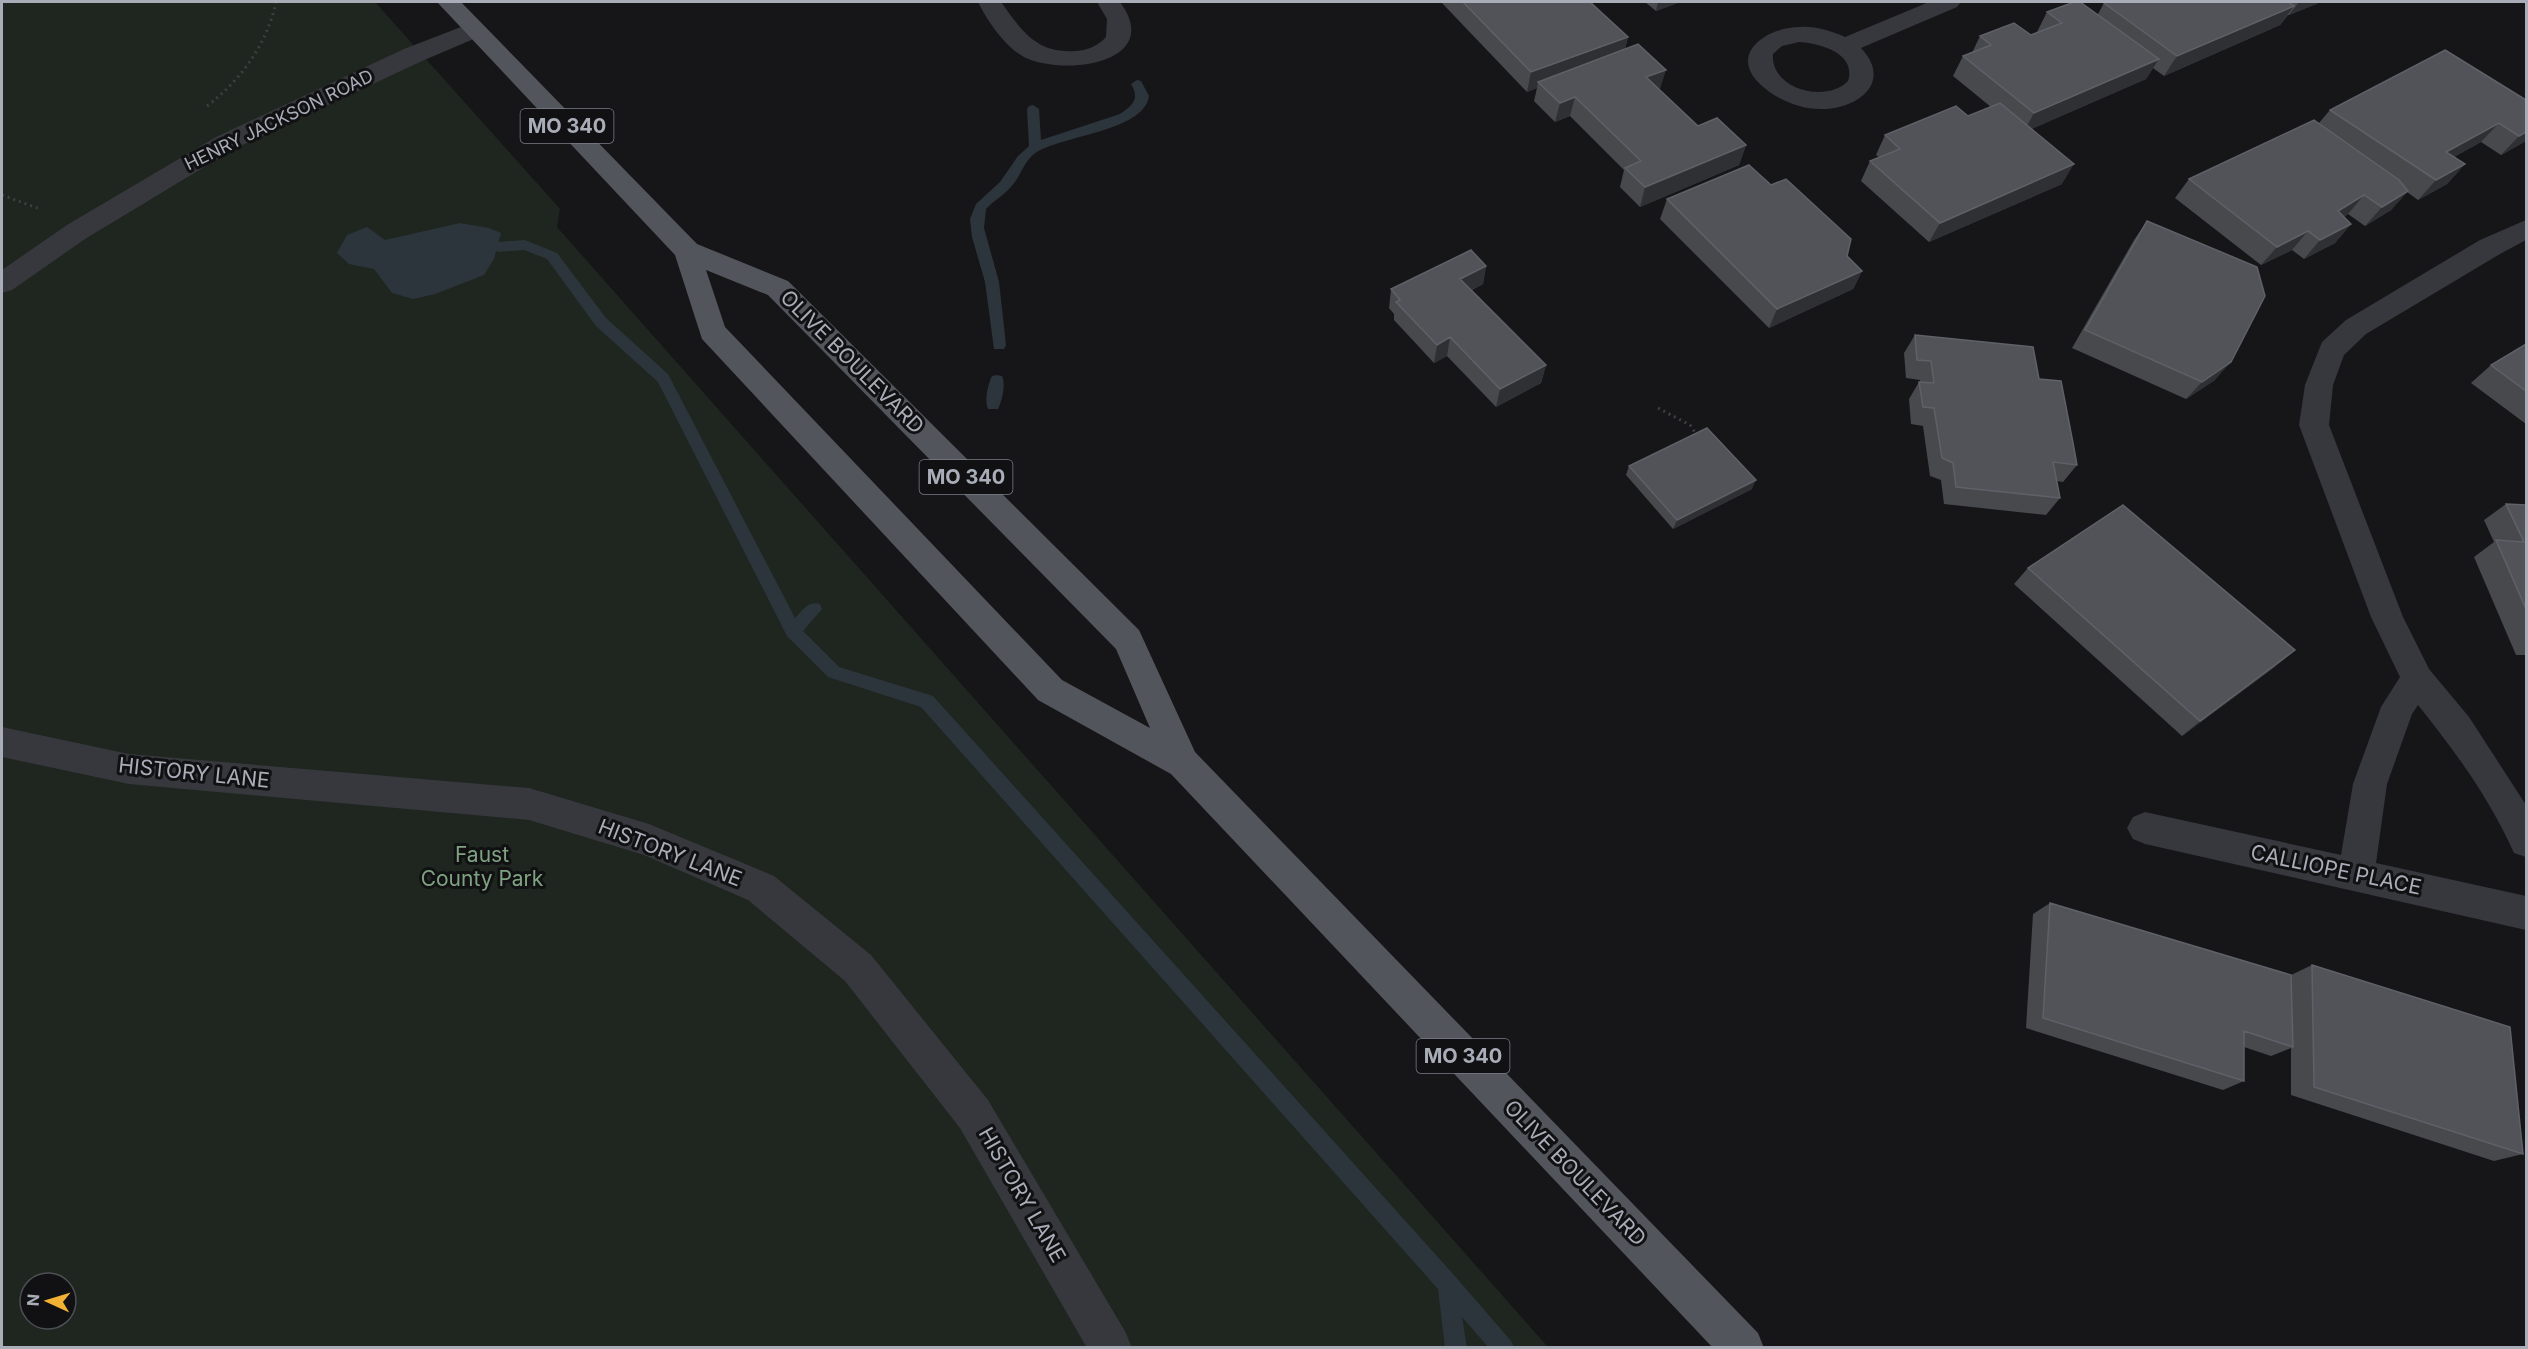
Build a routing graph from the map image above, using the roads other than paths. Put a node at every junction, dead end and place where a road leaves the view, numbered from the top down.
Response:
1 (448, 2) edge
2 (989, 2) edge
3 (1108, 2) edge
4 (1949, 2) edge
5 (474, 30) junction
6 (1844, 46) dead end
7 (2526, 230) edge
8 (687, 251) junction
9 (2, 283) edge
10 (2417, 679) junction
11 (2, 742) edge
12 (1184, 764) junction
13 (2145, 828) dead end
14 (2526, 841) edge
15 (2356, 875) junction
16 (2526, 913) edge
17 (1111, 1347) edge
18 (1743, 1347) edge

1 - 5 main road, OLIVE BOULEVARD / MO 340
2 - 3 street
4 - 6 street
5 - 8 main road, OLIVE BOULEVARD / MO 340
5 - 9 street, HENRY JACKSON ROAD
7 - 10 street
8 - 12 main road, OLIVE BOULEVARD / MO 340
8 - 12 main road, OLIVE BOULEVARD / MO 340
10 - 14 street
10 - 15 street
11 - 17 street, HISTORY LANE
12 - 18 main road, OLIVE BOULEVARD / MO 340
13 - 15 street, CALLIOPE PLACE
15 - 16 street, CALLIOPE PLACE

